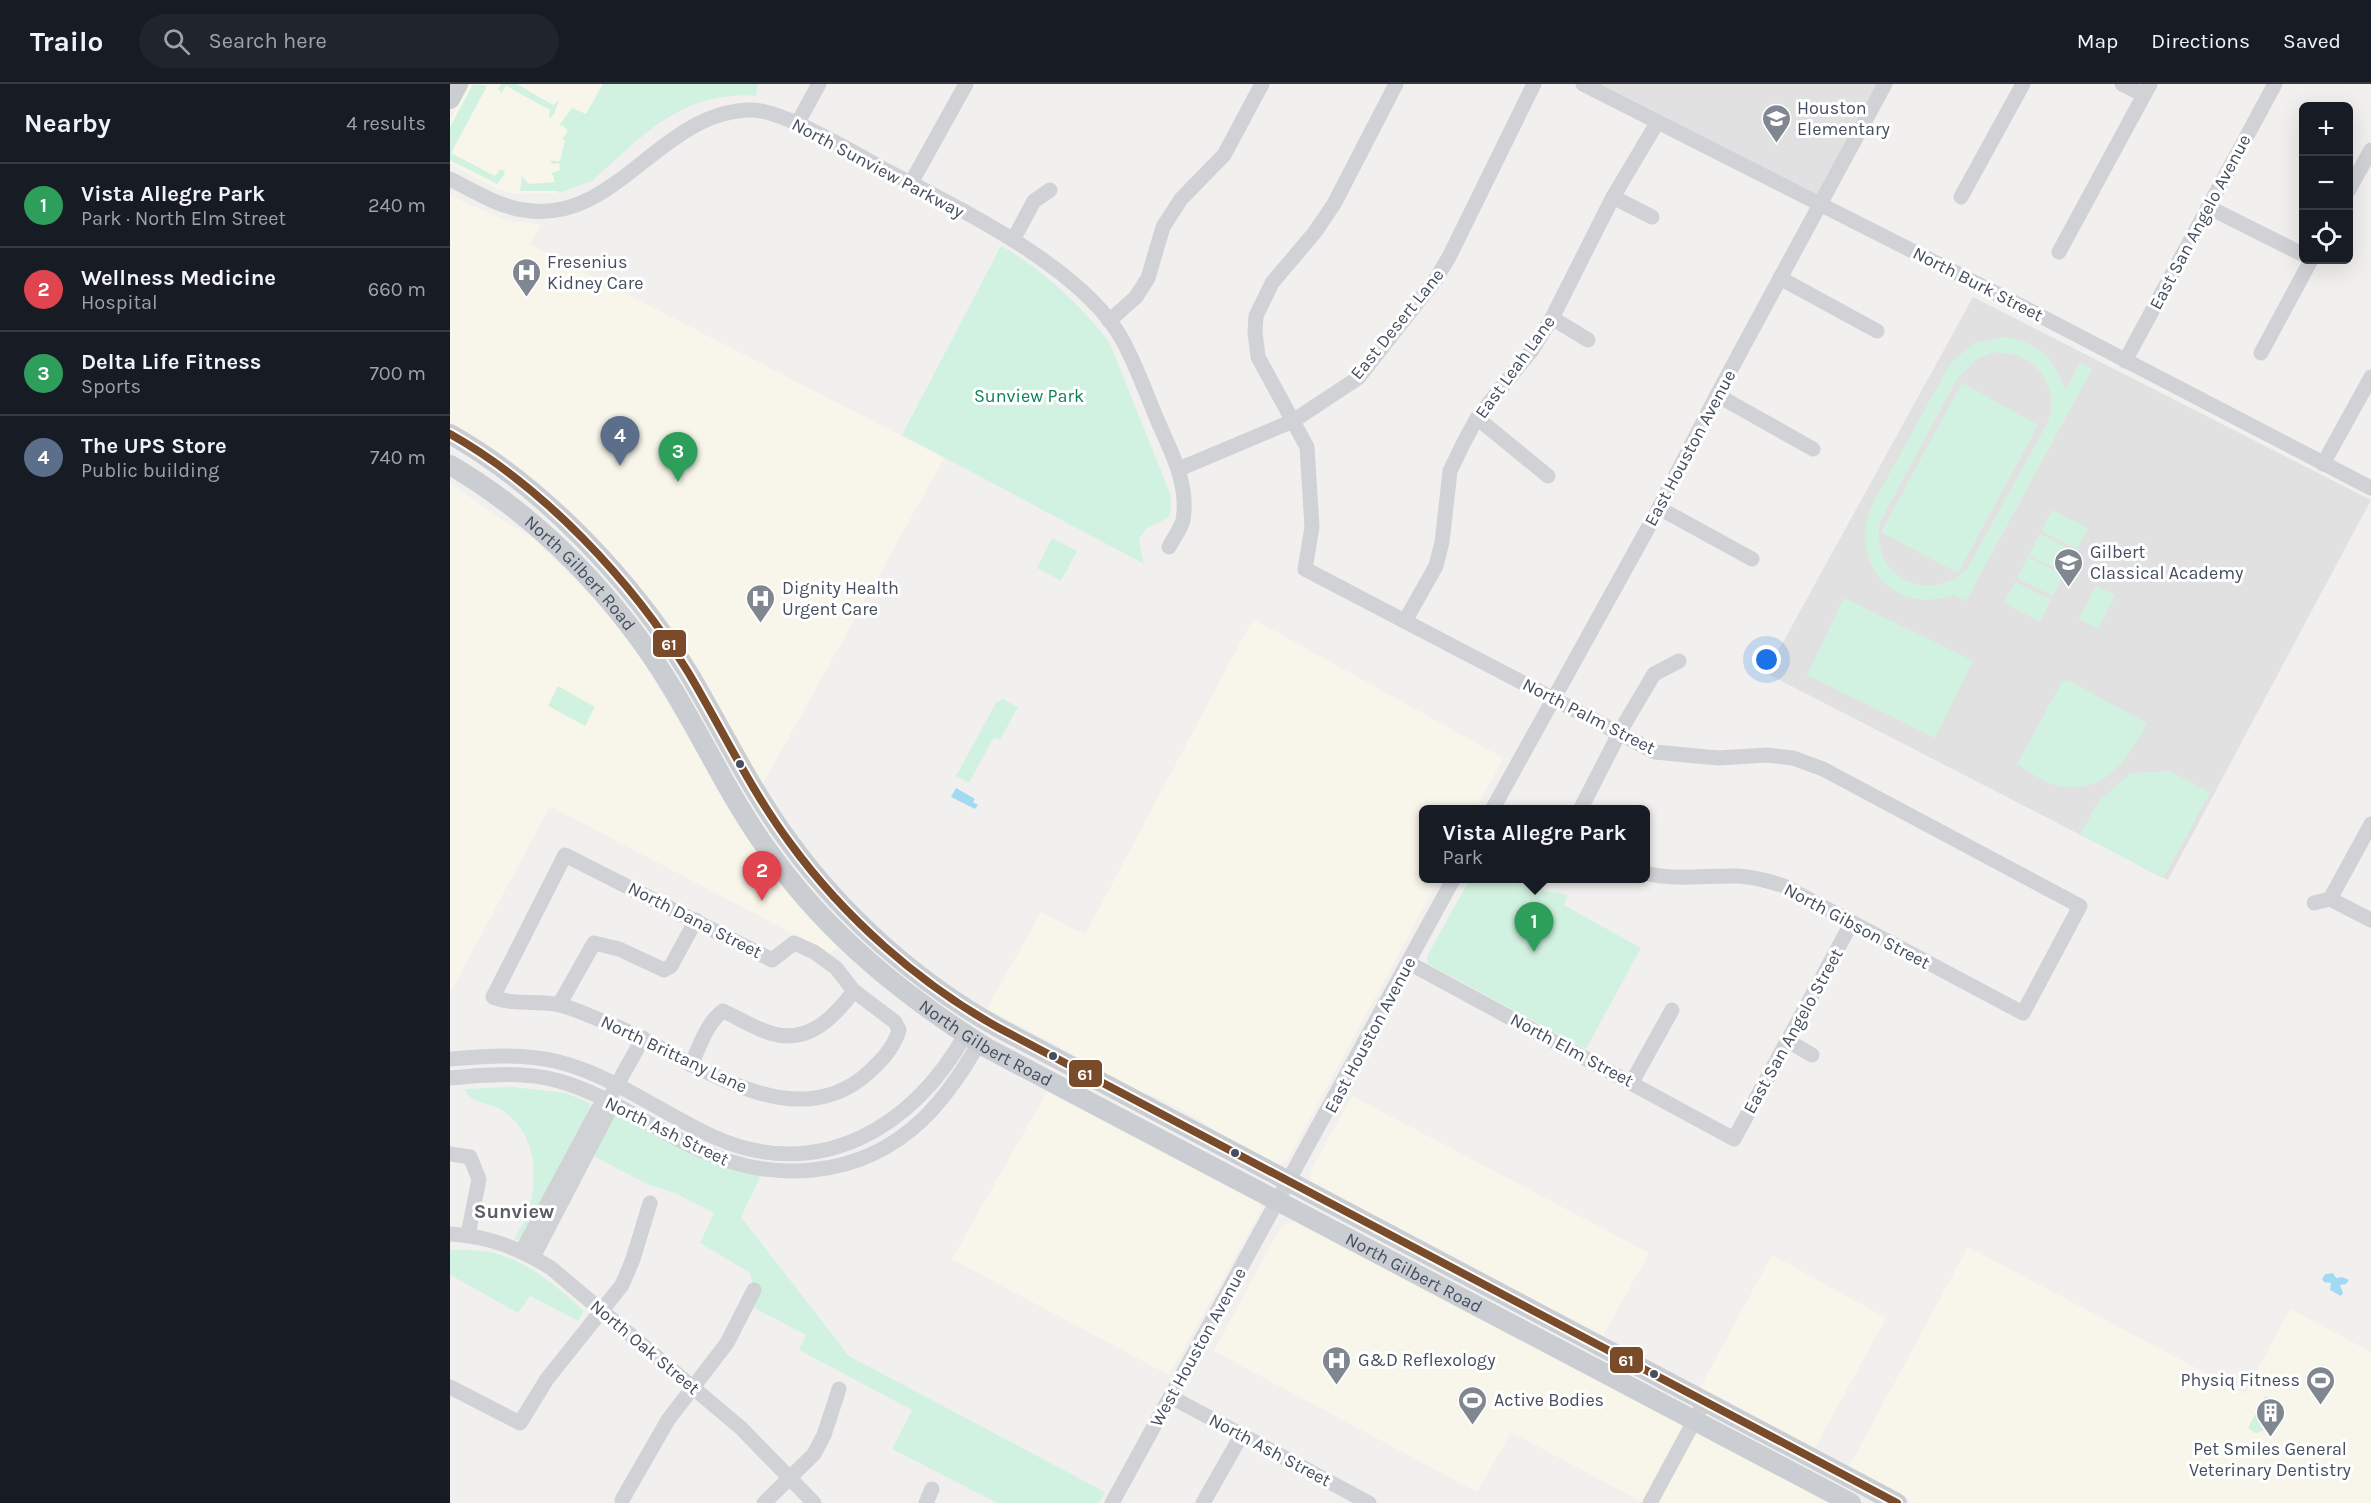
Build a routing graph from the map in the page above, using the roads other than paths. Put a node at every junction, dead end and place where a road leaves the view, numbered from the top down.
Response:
1 (458, 84) edge
2 (819, 84) edge
3 (966, 84) edge
4 (1262, 84) edge
5 (1396, 84) edge
6 (1534, 84) edge
7 (1583, 84) edge
8 (1885, 84) edge
9 (2023, 84) edge
10 (2122, 84) edge
11 (2275, 84) edge
12 (2147, 90) edge
13 (450, 99) edge
14 (1658, 123) junction
15 (797, 124) junction
16 (2371, 150) edge
17 (450, 179) edge
18 (911, 183) junction
19 (2353, 184) edge
20 (1050, 190) dead end
21 (1613, 197) junction
22 (1961, 197) dead end
23 (1820, 204) junction
24 (2208, 207) junction
25 (1652, 217) dead end
26 (1013, 240) junction
27 (2059, 252) dead end
28 (2299, 252) edge
29 (2309, 264) edge
30 (1780, 278) junction
31 (1552, 318) junction
32 (1109, 321) junction
33 (1877, 331) dead end
34 (1588, 340) dead end
35 (2261, 353) dead end
36 (2125, 361) junction
37 (2371, 376) edge
38 (1716, 395) junction
39 (1477, 418) junction
40 (1293, 421) junction
41 (450, 434) edge
42 (1813, 449) dead end
43 (2323, 464) junction
44 (450, 465) edge
45 (1179, 469) junction
46 (1548, 476) dead end
47 (2371, 488) edge
48 (538, 498) junction
49 (1659, 508) junction
50 (522, 515) junction
51 (1169, 547) dead end
52 (1752, 560) dead end
53 (1405, 621) junction
54 (1679, 661) dead end
55 (1553, 699) junction
56 (1619, 733) junction
57 (1495, 805) edge
58 (1583, 805) edge
59 (2371, 824) edge
60 (1650, 874) edge
61 (1452, 883) edge
62 (2330, 899) junction
63 (2314, 903) dead end
64 (696, 920) junction
65 (2371, 920) edge
66 (1851, 924) junction
67 (1409, 963) junction
68 (854, 991) junction
69 (493, 997) joint
70 (559, 1005) junction
71 (1672, 1010) dead end
72 (2023, 1013) joint
73 (900, 1030) joint
74 (643, 1038) junction
75 (972, 1039) junction
76 (1788, 1041) junction
77 (1812, 1055) dead end
78 (450, 1059) edge
79 (691, 1065) junction
80 (450, 1078) edge
81 (1632, 1082) junction
82 (616, 1087) junction
83 (608, 1101) junction
84 (1734, 1139) joint
85 (450, 1154) edge
86 (1285, 1192) junction
87 (650, 1203) dead end
88 (450, 1234) edge
89 (468, 1235) junction
90 (527, 1254) junction
91 (754, 1290) dead end
92 (602, 1312) junction
93 (1595, 1344) junction
94 (1586, 1363) junction
95 (450, 1387) edge
96 (693, 1388) junction
97 (838, 1389) dead end
98 (1171, 1397) junction
99 (1705, 1402) junction
100 (1695, 1420) junction
101 (1241, 1436) junction
102 (791, 1477) junction
103 (933, 1489) dead end
104 (1343, 1497) edge
105 (622, 1500) dead end
106 (764, 1503) edge
107 (814, 1503) edge
108 (926, 1503) edge
109 (1112, 1503) edge
110 (1203, 1503) edge
111 (1369, 1503) edge
112 (1650, 1503) edge
113 (1851, 1503) edge
114 (1897, 1503) edge

1 - 13 main road
2 - 15 street
3 - 18 street
4 - 32 street
5 - 40 street
6 - 40 street, East Desert Lane
7 - 14 street, North Burk Street
8 - 23 street, East Houston Avenue
9 - 22 street
10 - 12 street
11 - 24 street, East San Angelo Avenue
12 - 27 street
14 - 21 street, East Leah Lane
14 - 23 street, North Burk Street
15 - 17 street, North Sunview Parkway
15 - 18 street, North Sunview Parkway
16 - 19 street
18 - 26 street, North Sunview Parkway
20 - 26 street
21 - 25 street
21 - 31 street, East Leah Lane
23 - 30 street, East Houston Avenue
23 - 36 street, North Burk Street
24 - 28 street
24 - 36 street, East San Angelo Avenue
26 - 32 street, North Sunview Parkway
29 - 35 street
30 - 33 street
30 - 38 street, East Houston Avenue
31 - 34 street
31 - 39 street, East Leah Lane
32 - 45 street, North Sunview Parkway
36 - 43 street, North Burk Street
37 - 43 street
38 - 42 street
38 - 49 street, East Houston Avenue
39 - 46 street
39 - 53 street, East Leah Lane
40 - 45 street, East Desert Lane
40 - 53 street, North Palm Street
41 - 48 main road, North Gilbert Road
43 - 47 street, North Burk Street
44 - 50 main road, North Gilbert Road
45 - 51 street
48 - 50 main road
48 - 86 main road, North Gilbert Road
49 - 52 street
49 - 55 street, East Houston Avenue
50 - 75 main road, North Gilbert Road
53 - 55 street, North Palm Street
54 - 56 street
55 - 56 street, North Palm Street
55 - 57 street, East Houston Avenue
56 - 58 street
56 - 72 street, North Palm Street
59 - 62 street
60 - 66 street, North Gibson Street
61 - 67 street, East Houston Avenue
62 - 63 street
62 - 65 street
64 - 68 street, North Dana Street
64 - 69 street, North Dana Street
64 - 70 street
66 - 72 street, North Gibson Street
66 - 76 street, East San Angelo Street
67 - 81 street, North Elm Street
67 - 86 street, East Houston Avenue
68 - 73 street, North Dana Street
68 - 79 street
69 - 70 street, North Brittany Lane
70 - 74 street, North Brittany Lane
71 - 81 street
73 - 79 street, North Brittany Lane
74 - 79 street, North Brittany Lane
74 - 82 street
75 - 82 street, North Ash Street
75 - 83 street, North Ash Street
75 - 86 main road, North Gilbert Road
76 - 77 street
76 - 84 street, East San Angelo Street
78 - 82 street, North Ash Street
80 - 83 street, North Ash Street
81 - 84 street, North Elm Street
82 - 83 street
83 - 90 street
85 - 89 street
86 - 93 main road, North Gilbert Road
86 - 94 main road, North Gilbert Road
86 - 98 street, West Houston Avenue
87 - 92 street
88 - 89 street, North Oak Street
89 - 90 street, North Oak Street
90 - 92 street, North Oak Street
91 - 96 street
92 - 95 street
92 - 96 street, North Oak Street
93 - 94 main road
93 - 99 main road, North Gilbert Road
94 - 100 main road, North Gilbert Road
96 - 102 street, North Oak Street
96 - 105 street
97 - 102 street
98 - 101 street, North Ash Street
98 - 109 street, West Houston Avenue
99 - 100 street
99 - 114 main road, North Gilbert Road
100 - 112 street
100 - 113 main road, North Gilbert Road
101 - 104 street, North Ash Street
101 - 110 street
102 - 106 street
102 - 107 street, North Oak Street
103 - 108 street
104 - 111 street, North Ash Street

